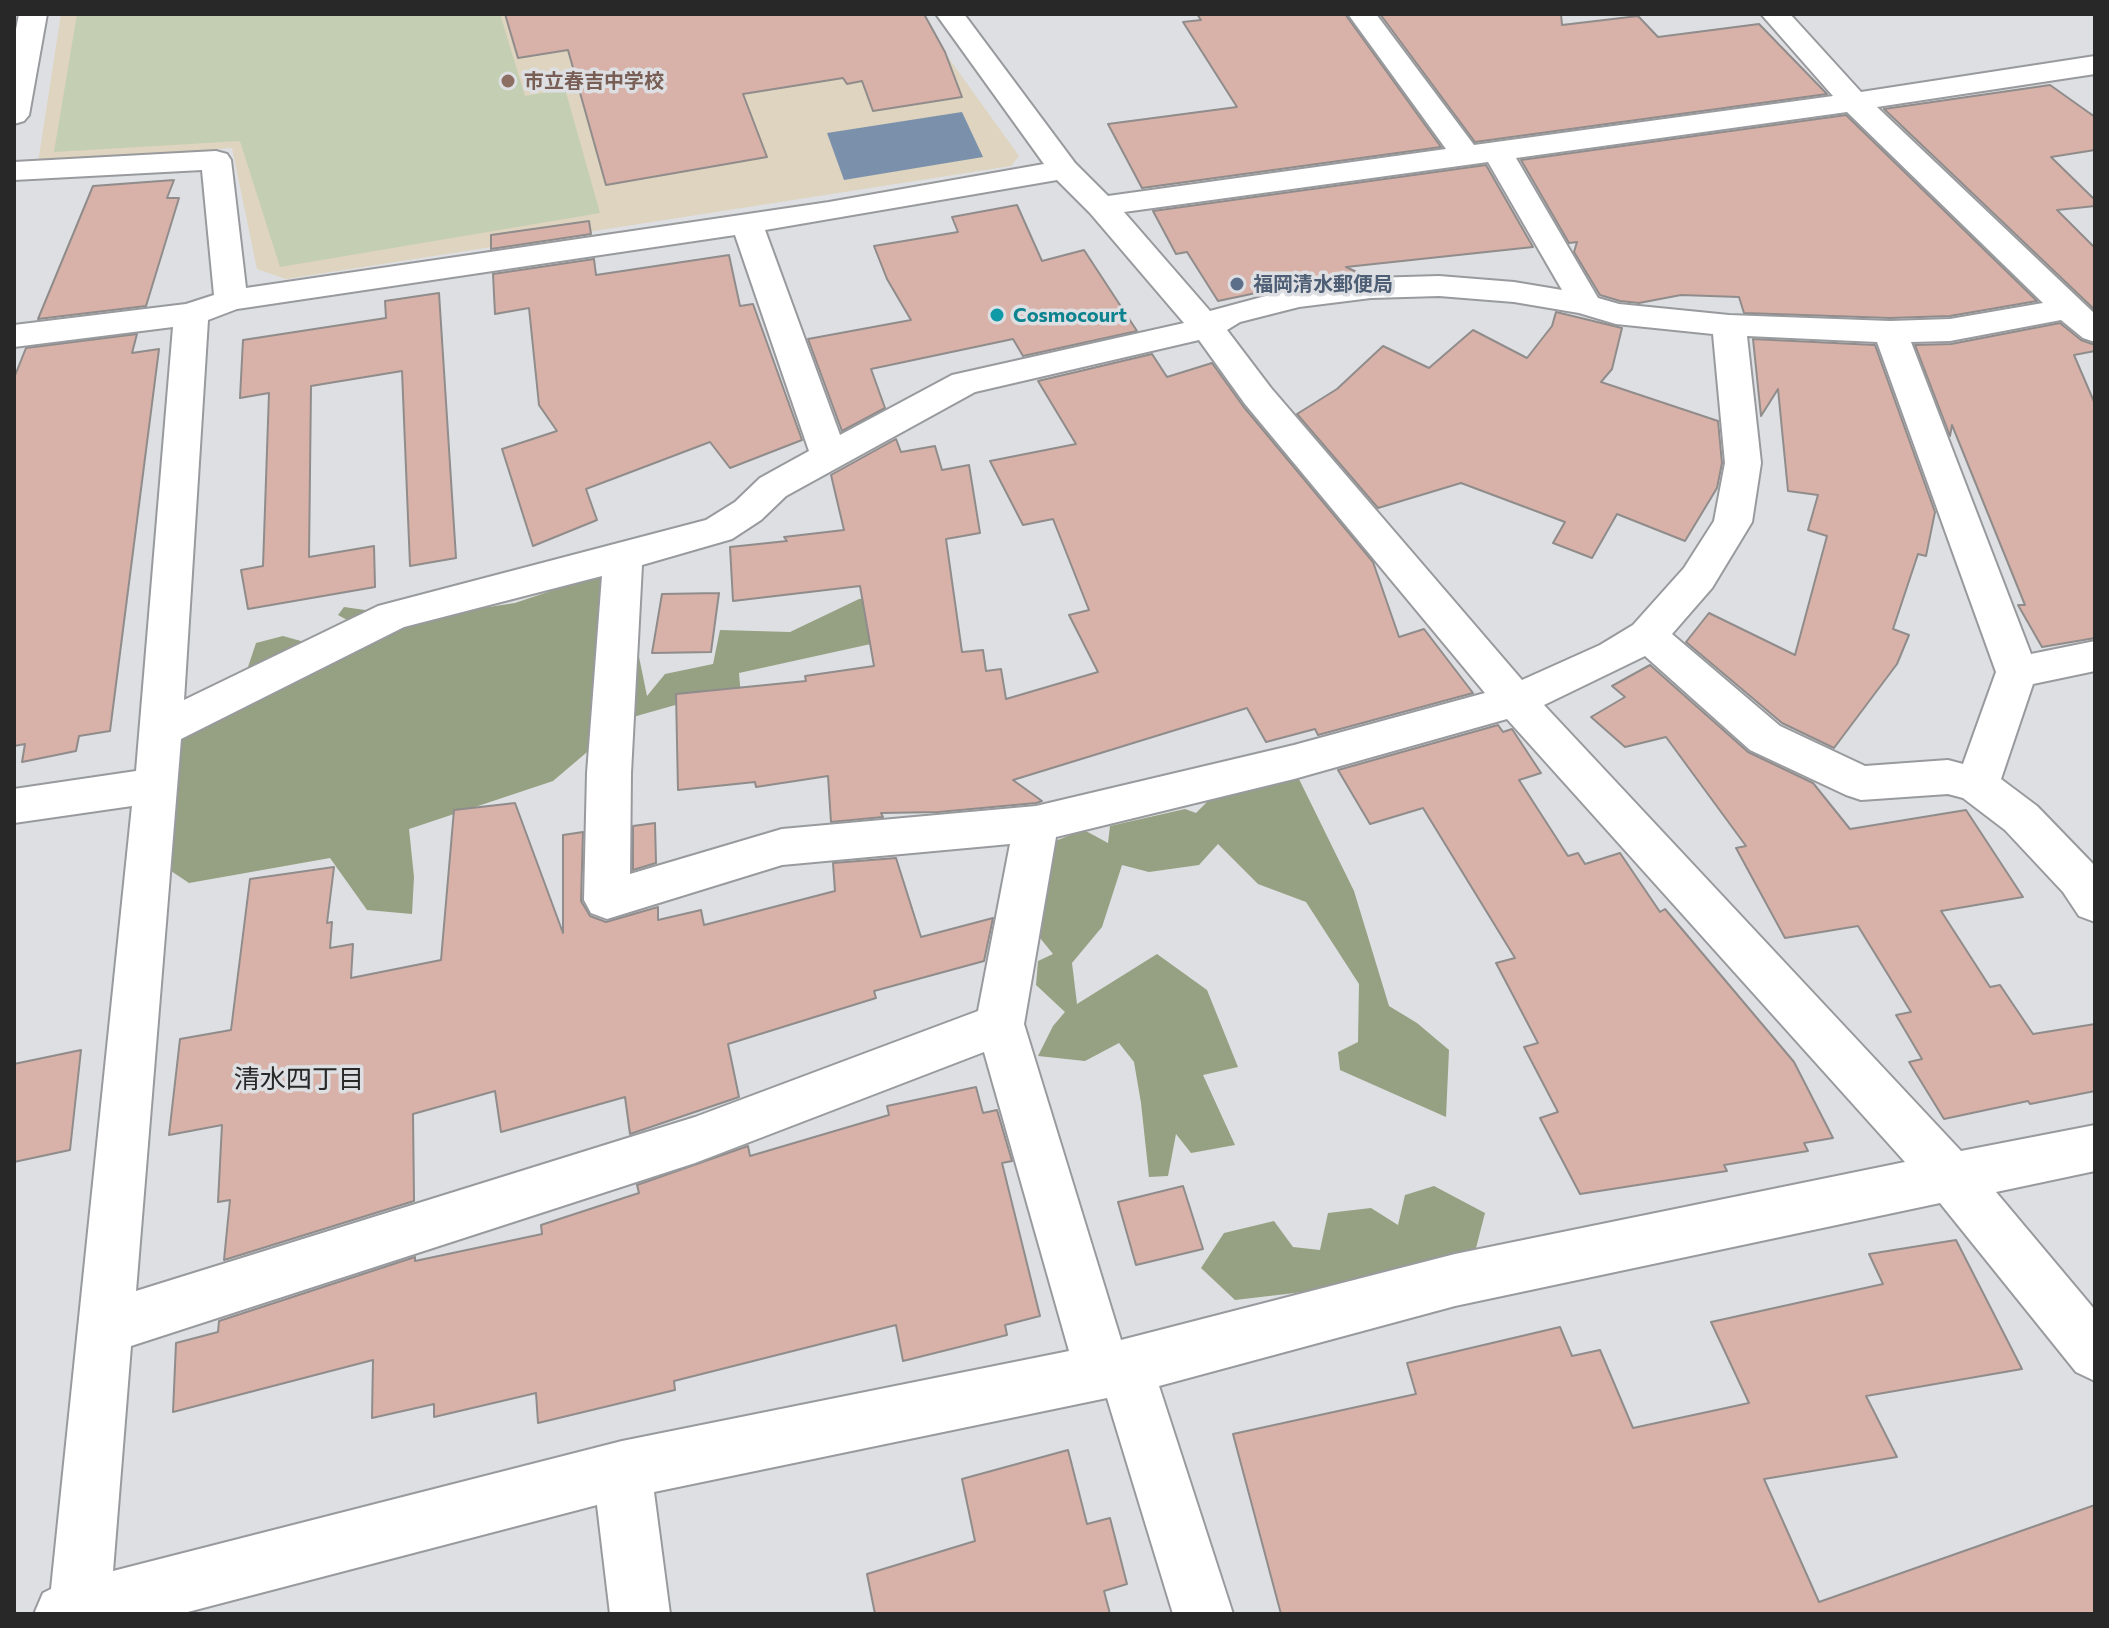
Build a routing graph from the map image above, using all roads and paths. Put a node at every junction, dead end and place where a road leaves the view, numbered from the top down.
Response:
1 (33, 14) edge
2 (950, 14) edge
3 (1362, 14) edge
4 (1775, 14) edge
5 (2095, 65) edge
6 (1854, 102) junction
7 (14, 115) edge
8 (1482, 153) junction
9 (1064, 170) junction
10 (14, 171) edge
11 (1101, 206) junction
12 (747, 223) junction
13 (1584, 304) junction
14 (211, 307) junction
15 (2068, 309) junction
16 (1729, 325) junction
17 (1207, 328) junction
18 (2095, 331) edge
19 (1890, 332) junction
20 (14, 336) edge
21 (829, 456) junction
22 (623, 556) junction
23 (1647, 635) junction
24 (2095, 656) edge
25 (2017, 672) junction
26 (1515, 701) junction
27 (161, 730) junction
28 (1977, 785) junction
29 (154, 786) junction
30 (14, 806) edge
31 (1036, 824) junction
32 (2095, 903) edge
33 (1000, 1024) junction
34 (2095, 1148) edge
35 (1952, 1178) junction
36 (104, 1328) junction
37 (2095, 1353) edge
38 (1114, 1369) junction
39 (622, 1470) junction
40 (74, 1612) edge
41 (640, 1614) edge
42 (1203, 1614) edge

1 - 7 street
2 - 9 street
3 - 8 street
4 - 6 street
5 - 6 street
6 - 8 street
6 - 15 street
8 - 11 street
8 - 13 street
9 - 11 street
9 - 12 street
10 - 14 street
11 - 17 street
12 - 14 street
12 - 21 street
13 - 16 street
13 - 17 street
14 - 20 street
14 - 27 street
15 - 18 street
15 - 19 street
16 - 19 street
16 - 23 street
17 - 21 street
17 - 26 street
19 - 25 street
21 - 22 street
22 - 27 street
22 - 31 street
23 - 26 street
23 - 28 street
24 - 25 street
25 - 28 street
26 - 31 street
26 - 35 street
27 - 29 street
28 - 32 street
29 - 30 street
29 - 36 street
31 - 33 street
33 - 36 street
33 - 38 street
34 - 35 street
35 - 37 street
35 - 38 street
36 - 40 street
38 - 39 street
38 - 42 street
39 - 40 street
39 - 41 street

